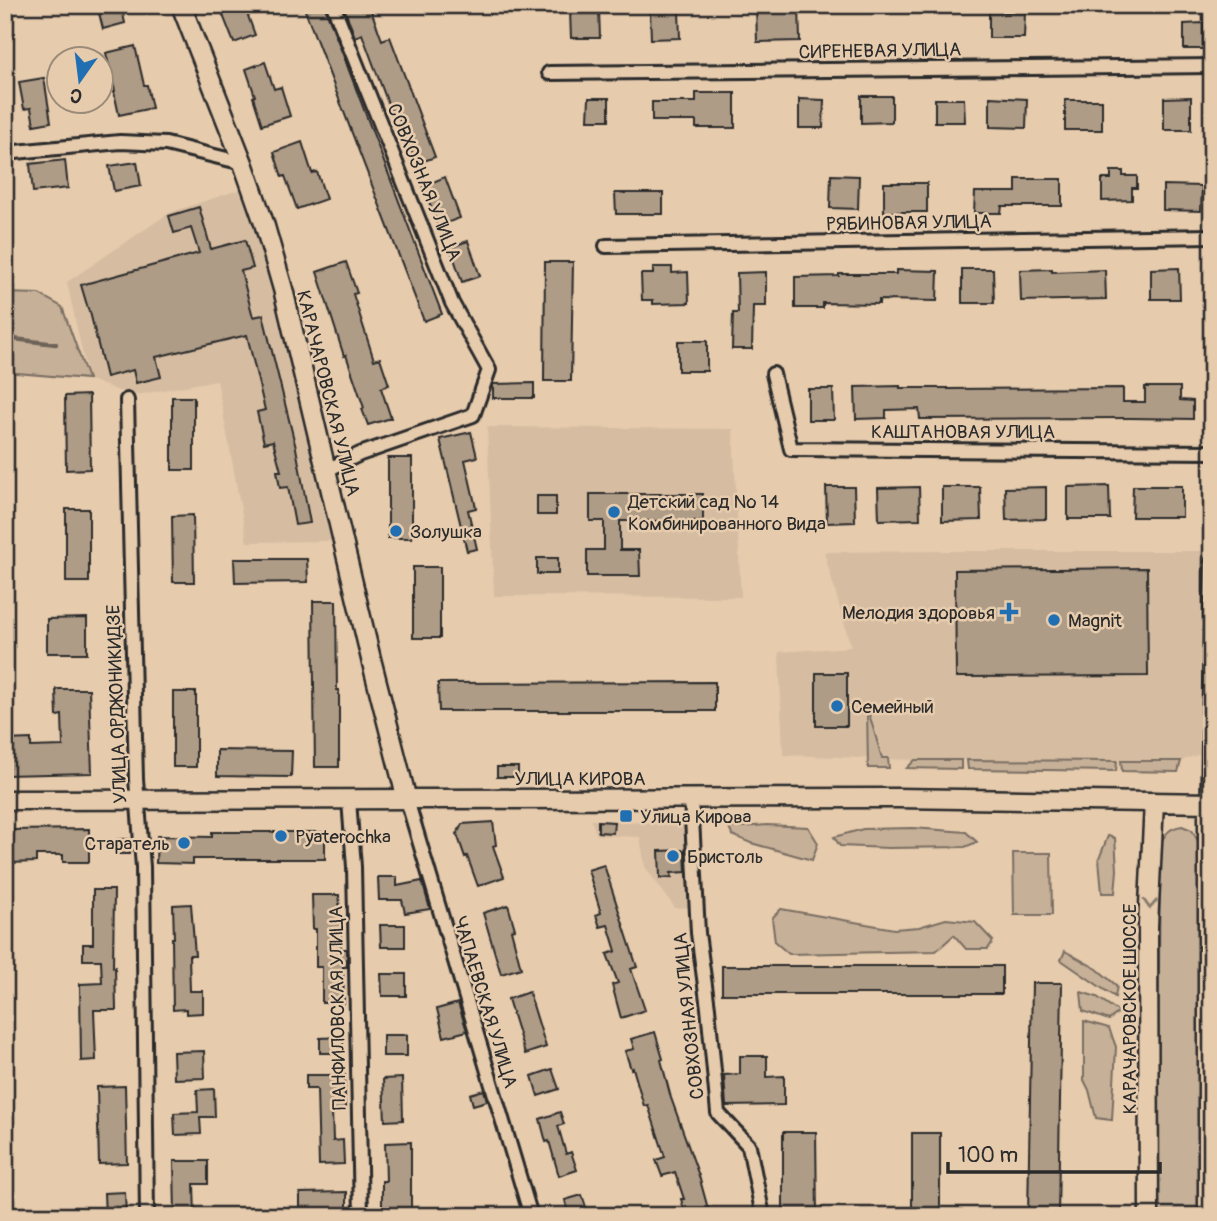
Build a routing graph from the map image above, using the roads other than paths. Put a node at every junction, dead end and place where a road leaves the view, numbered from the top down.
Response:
1 (181, 5) edge
2 (333, 5) edge
3 (1212, 66) edge
4 (549, 73) dead end
5 (5, 153) edge
6 (243, 163) junction
7 (1212, 236) edge
8 (606, 246) dead end
9 (773, 374) dead end
10 (127, 400) dead end
11 (1212, 452) edge
12 (327, 470) junction
13 (1212, 562) edge
14 (691, 799) junction
15 (5, 800) edge
16 (138, 800) junction
17 (349, 800) junction
18 (407, 800) junction
19 (1154, 803) junction
20 (1210, 803) edge
21 (147, 1216) edge
22 (361, 1216) edge
23 (531, 1216) edge
24 (763, 1216) edge
25 (1149, 1216) edge
26 (1208, 1216) edge

1 - 6 street, КАРАЧАРОВСКАЯ УЛИЦА
2 - 12 street, СОВХОЗНАЯ УЛИЦА
3 - 4 street, СИРЕНЕВАЯ УЛИЦА
5 - 6 street
6 - 12 street, КАРАЧАРОВСКАЯ УЛИЦА
7 - 8 street, РЯБИНОВАЯ УЛИЦА
9 - 11 street, КАШТАНОВАЯ УЛИЦА
10 - 16 street, УЛИЦА ОРДЖОНИКИДЗЕ
12 - 18 street, КАРАЧАРОВСКАЯ УЛИЦА
13 - 20 street
14 - 18 street, УЛИЦА КИРОВА
14 - 19 street, УЛИЦА КИРОВА
14 - 24 street, СОВХОЗНАЯ УЛИЦА
15 - 16 street, УЛИЦА КИРОВА
16 - 17 street, УЛИЦА КИРОВА
16 - 21 street, УЛИЦА ОРДЖОНИКИДЗЕ
17 - 18 street, УЛИЦА КИРОВА
17 - 22 street, ПАНФИЛОВСКАЯ УЛИЦА
18 - 23 street, ЧАПАЕВСКАЯ УЛИЦА
19 - 20 street, УЛИЦА КИРОВА
19 -> 25 street, КАРАЧАРОВСКОЕ ШОССЕ
20 - 26 street

